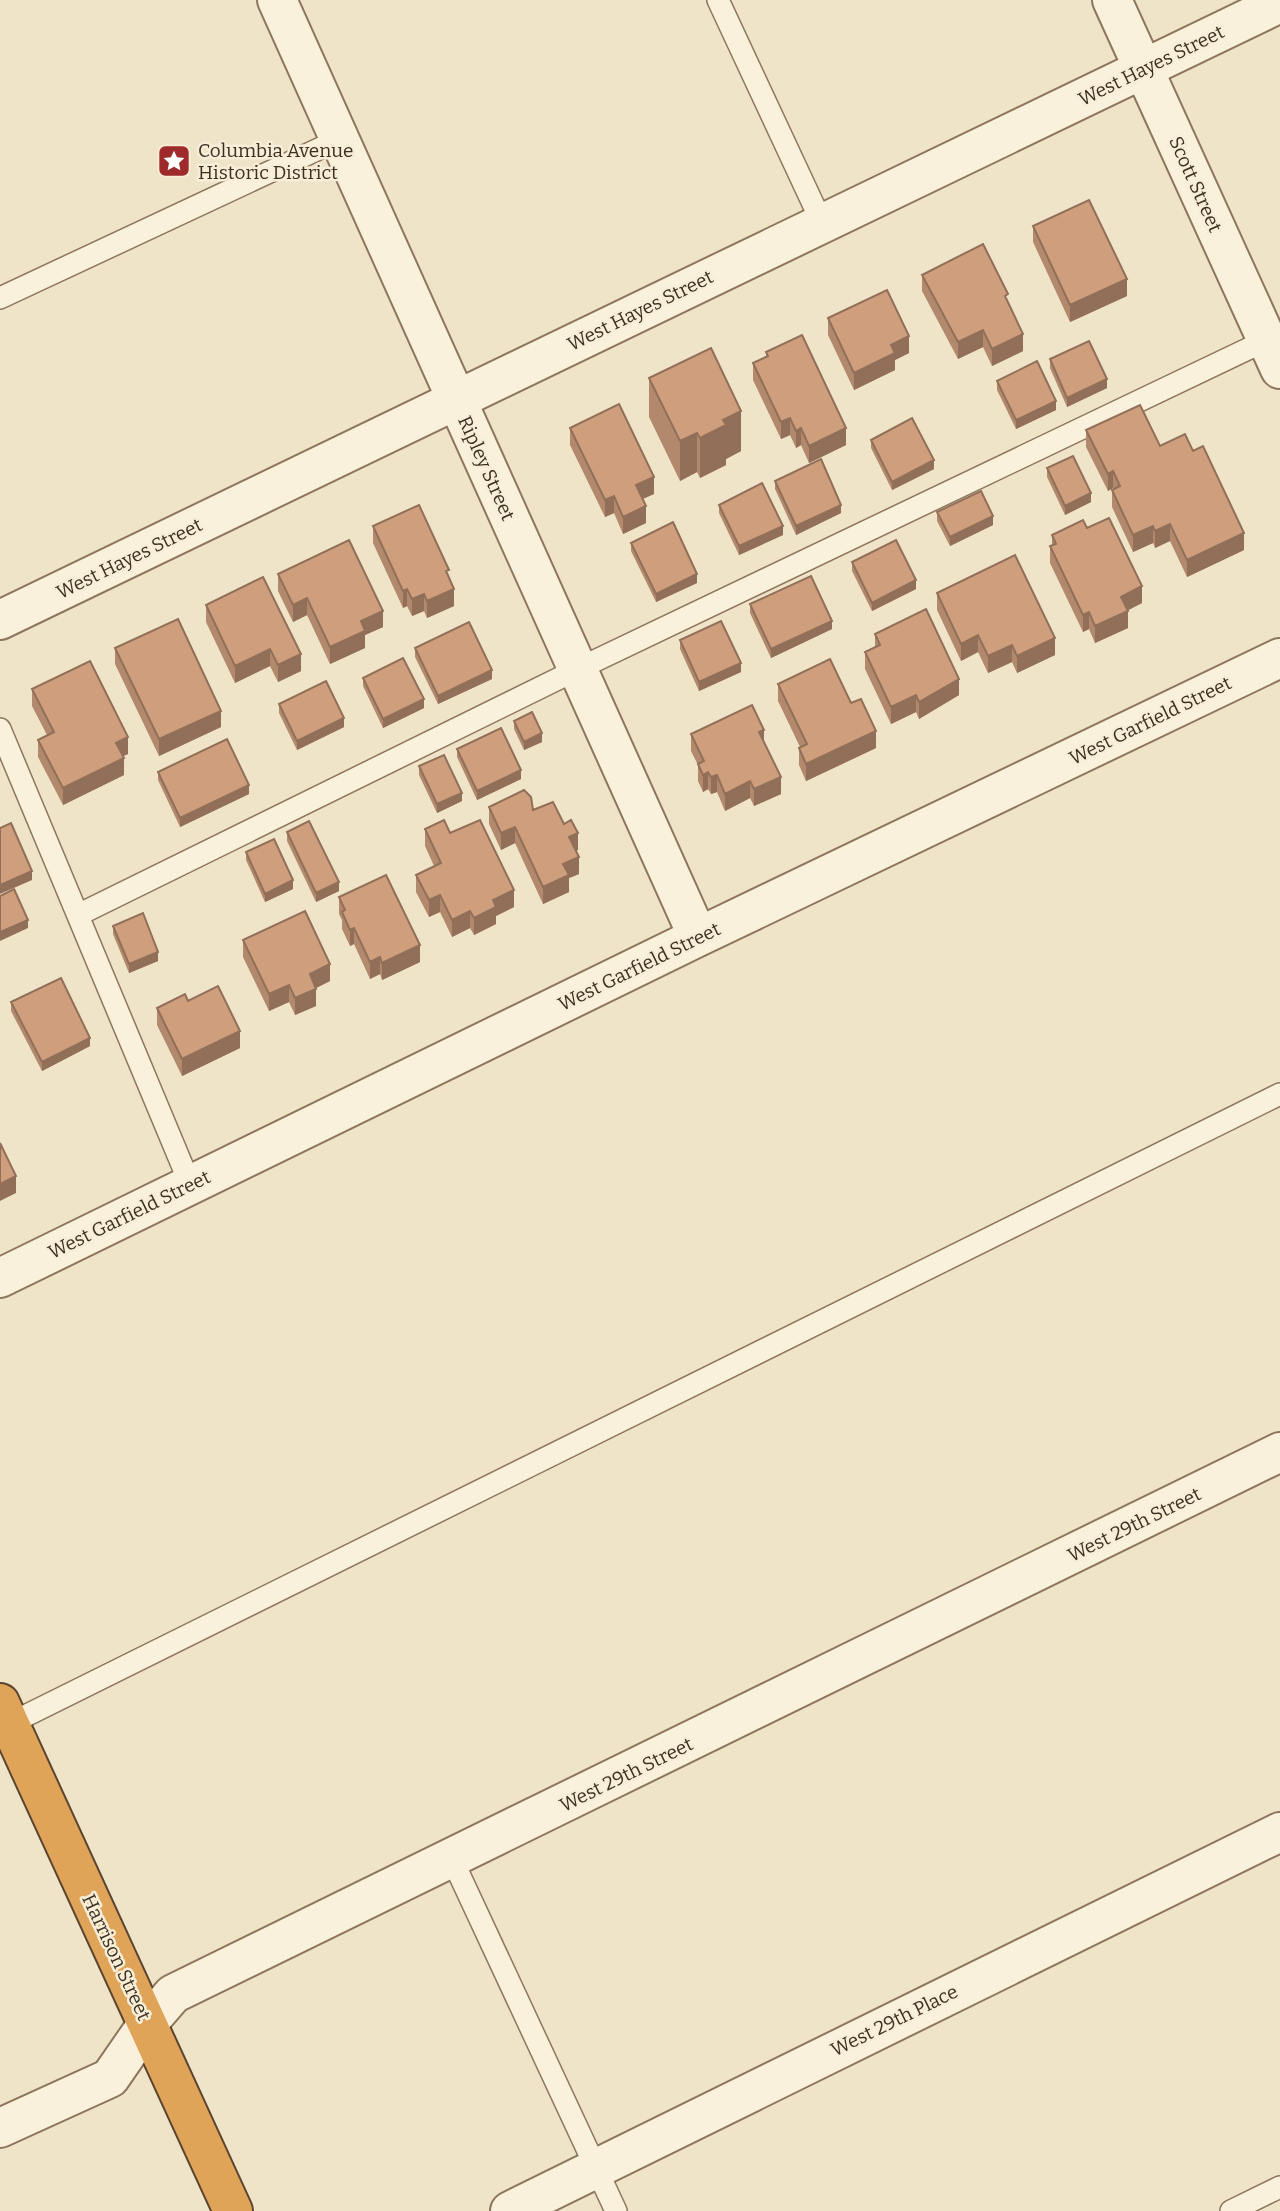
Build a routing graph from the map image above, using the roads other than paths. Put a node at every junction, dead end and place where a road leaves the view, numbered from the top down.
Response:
1 (277, 0) edge
2 (718, 0) edge
3 (1112, 0) edge
4 (1280, 3) edge
5 (1144, 69) junction
6 (338, 140) junction
7 (822, 223) junction
8 (0, 299) edge
9 (1275, 348) edge
10 (456, 399) junction
11 (0, 620) edge
12 (1280, 658) edge
13 (578, 669) junction
14 (0, 729) edge
15 (78, 915) junction
16 (698, 937) junction
17 (1280, 1094) edge
18 (190, 1184) junction
19 (0, 1278) edge
20 (1280, 1452) edge
21 (5, 1714) edge
22 (1280, 1832) edge
23 (452, 1859) junction
24 (148, 2023) junction
25 (0, 2128) edge
26 (596, 2168) junction
27 (1280, 2187) edge
28 (233, 2211) edge
29 (510, 2211) edge
30 (616, 2211) edge
31 (1231, 2211) edge

1 - 6 street, Ripley Street
2 - 7 lane
3 - 5 street, Scott Street
4 - 5 street, West Hayes Street
5 - 7 street, West Hayes Street
5 - 9 street, Scott Street
6 - 8 lane
6 - 10 street, Ripley Street
7 - 10 street, West Hayes Street
9 - 13 lane
10 - 11 street, West Hayes Street
10 - 13 street, Ripley Street
12 - 16 street, West Garfield Street
13 - 15 lane
13 - 16 street, Ripley Street
14 - 15 lane
15 - 18 lane
16 - 18 street, West Garfield Street
17 - 21 lane
18 - 19 street, West Garfield Street
20 - 23 street, West 29th Street
21 - 24 highway, Harrison Street
22 - 26 street, West 29th Place
23 - 24 street, West 29th Street
23 - 26 lane
24 - 25 street, West 29th Street
24 - 28 highway, Harrison Street
26 - 29 street, West 29th Place
26 - 30 lane
27 - 31 lane

